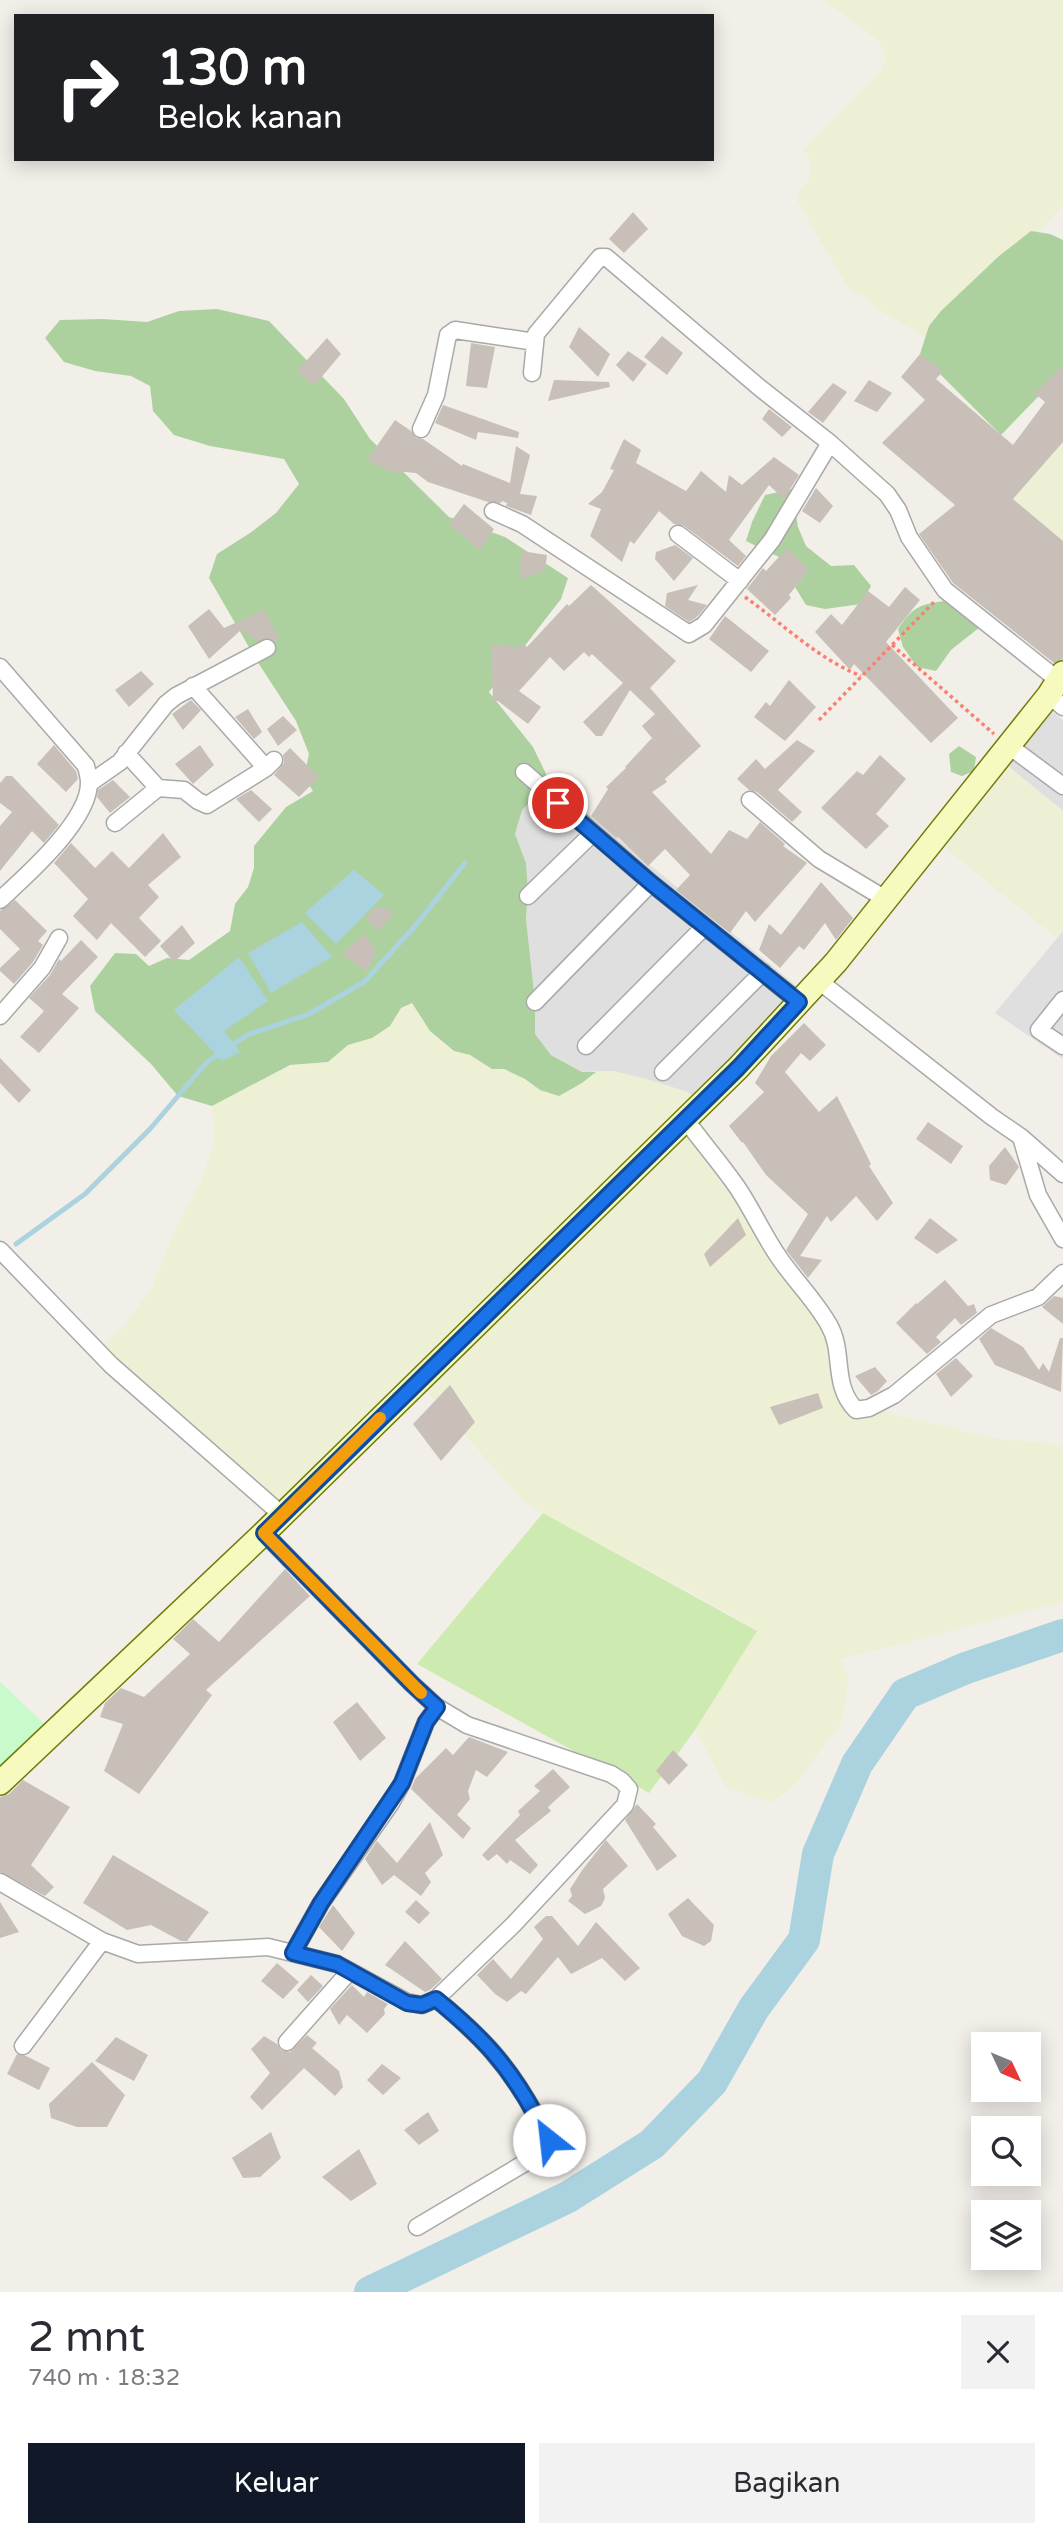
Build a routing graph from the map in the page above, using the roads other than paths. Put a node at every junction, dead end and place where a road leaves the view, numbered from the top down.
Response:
1 (535, 342) junction
2 (532, 373) dead end
3 (421, 429) dead end
4 (830, 443) junction
5 (494, 511) dead end
6 (678, 534) dead end
7 (737, 585) junction
8 (267, 649) dead end
9 (0, 667) edge
10 (193, 686) junction
11 (1058, 689) edge
12 (1009, 747) junction
13 (126, 753) junction
14 (524, 772) dead end
15 (90, 783) junction
16 (1063, 786) edge
17 (158, 788) junction
18 (750, 800) dead end
19 (115, 823) dead end
20 (592, 834) junction
21 (651, 883) junction
22 (528, 896) dead end
23 (0, 900) edge
24 (887, 901) junction
25 (704, 927) junction
26 (59, 938) dead end
27 (763, 972) junction
28 (819, 981) junction
29 (1063, 1000) edge
30 (535, 1002) dead end
31 (799, 1002) junction
32 (0, 1016) edge
33 (586, 1046) dead end
34 (1063, 1046) edge
35 (663, 1072) dead end
36 (685, 1119) junction
37 (1021, 1137) junction
38 (1063, 1174) edge
39 (1063, 1239) edge
40 (0, 1250) edge
41 (1063, 1273) edge
42 (282, 1515) junction
43 (264, 1533) junction
44 (437, 1707) junction
45 (0, 1783) edge
46 (0, 1882) edge
47 (102, 1941) junction
48 (293, 1953) junction
49 (350, 1971) junction
50 (436, 1999) junction
51 (287, 2042) dead end
52 (23, 2046) dead end
53 (417, 2227) dead end

1 - 2 street
1 - 3 street
1 - 4 street
4 - 7 street
4 - 11 street
5 - 7 street
6 - 7 street
8 - 10 street
9 - 15 street
10 - 13 street
10 - 17 street
11 - 12 street
12 - 16 street
12 - 24 street
13 - 15 street
13 - 17 street
14 - 20 street
15 - 23 street
17 - 19 street
18 - 24 street
20 - 21 street
20 - 22 street
21 - 25 street
21 - 30 street
24 - 28 street
25 - 27 street
25 - 33 street
26 - 32 street
27 - 31 street
27 - 35 street
28 - 31 street
28 - 37 street
29 - 34 street
31 - 36 street
36 - 41 street
36 - 42 street
37 - 38 street
37 - 39 street
40 - 42 street
42 - 43 street
43 - 44 street
43 - 45 street
44 - 48 street
44 - 50 street
46 - 47 street
47 - 48 street
47 - 52 street
48 - 49 street
49 - 50 street
49 - 51 street
50 - 53 street

